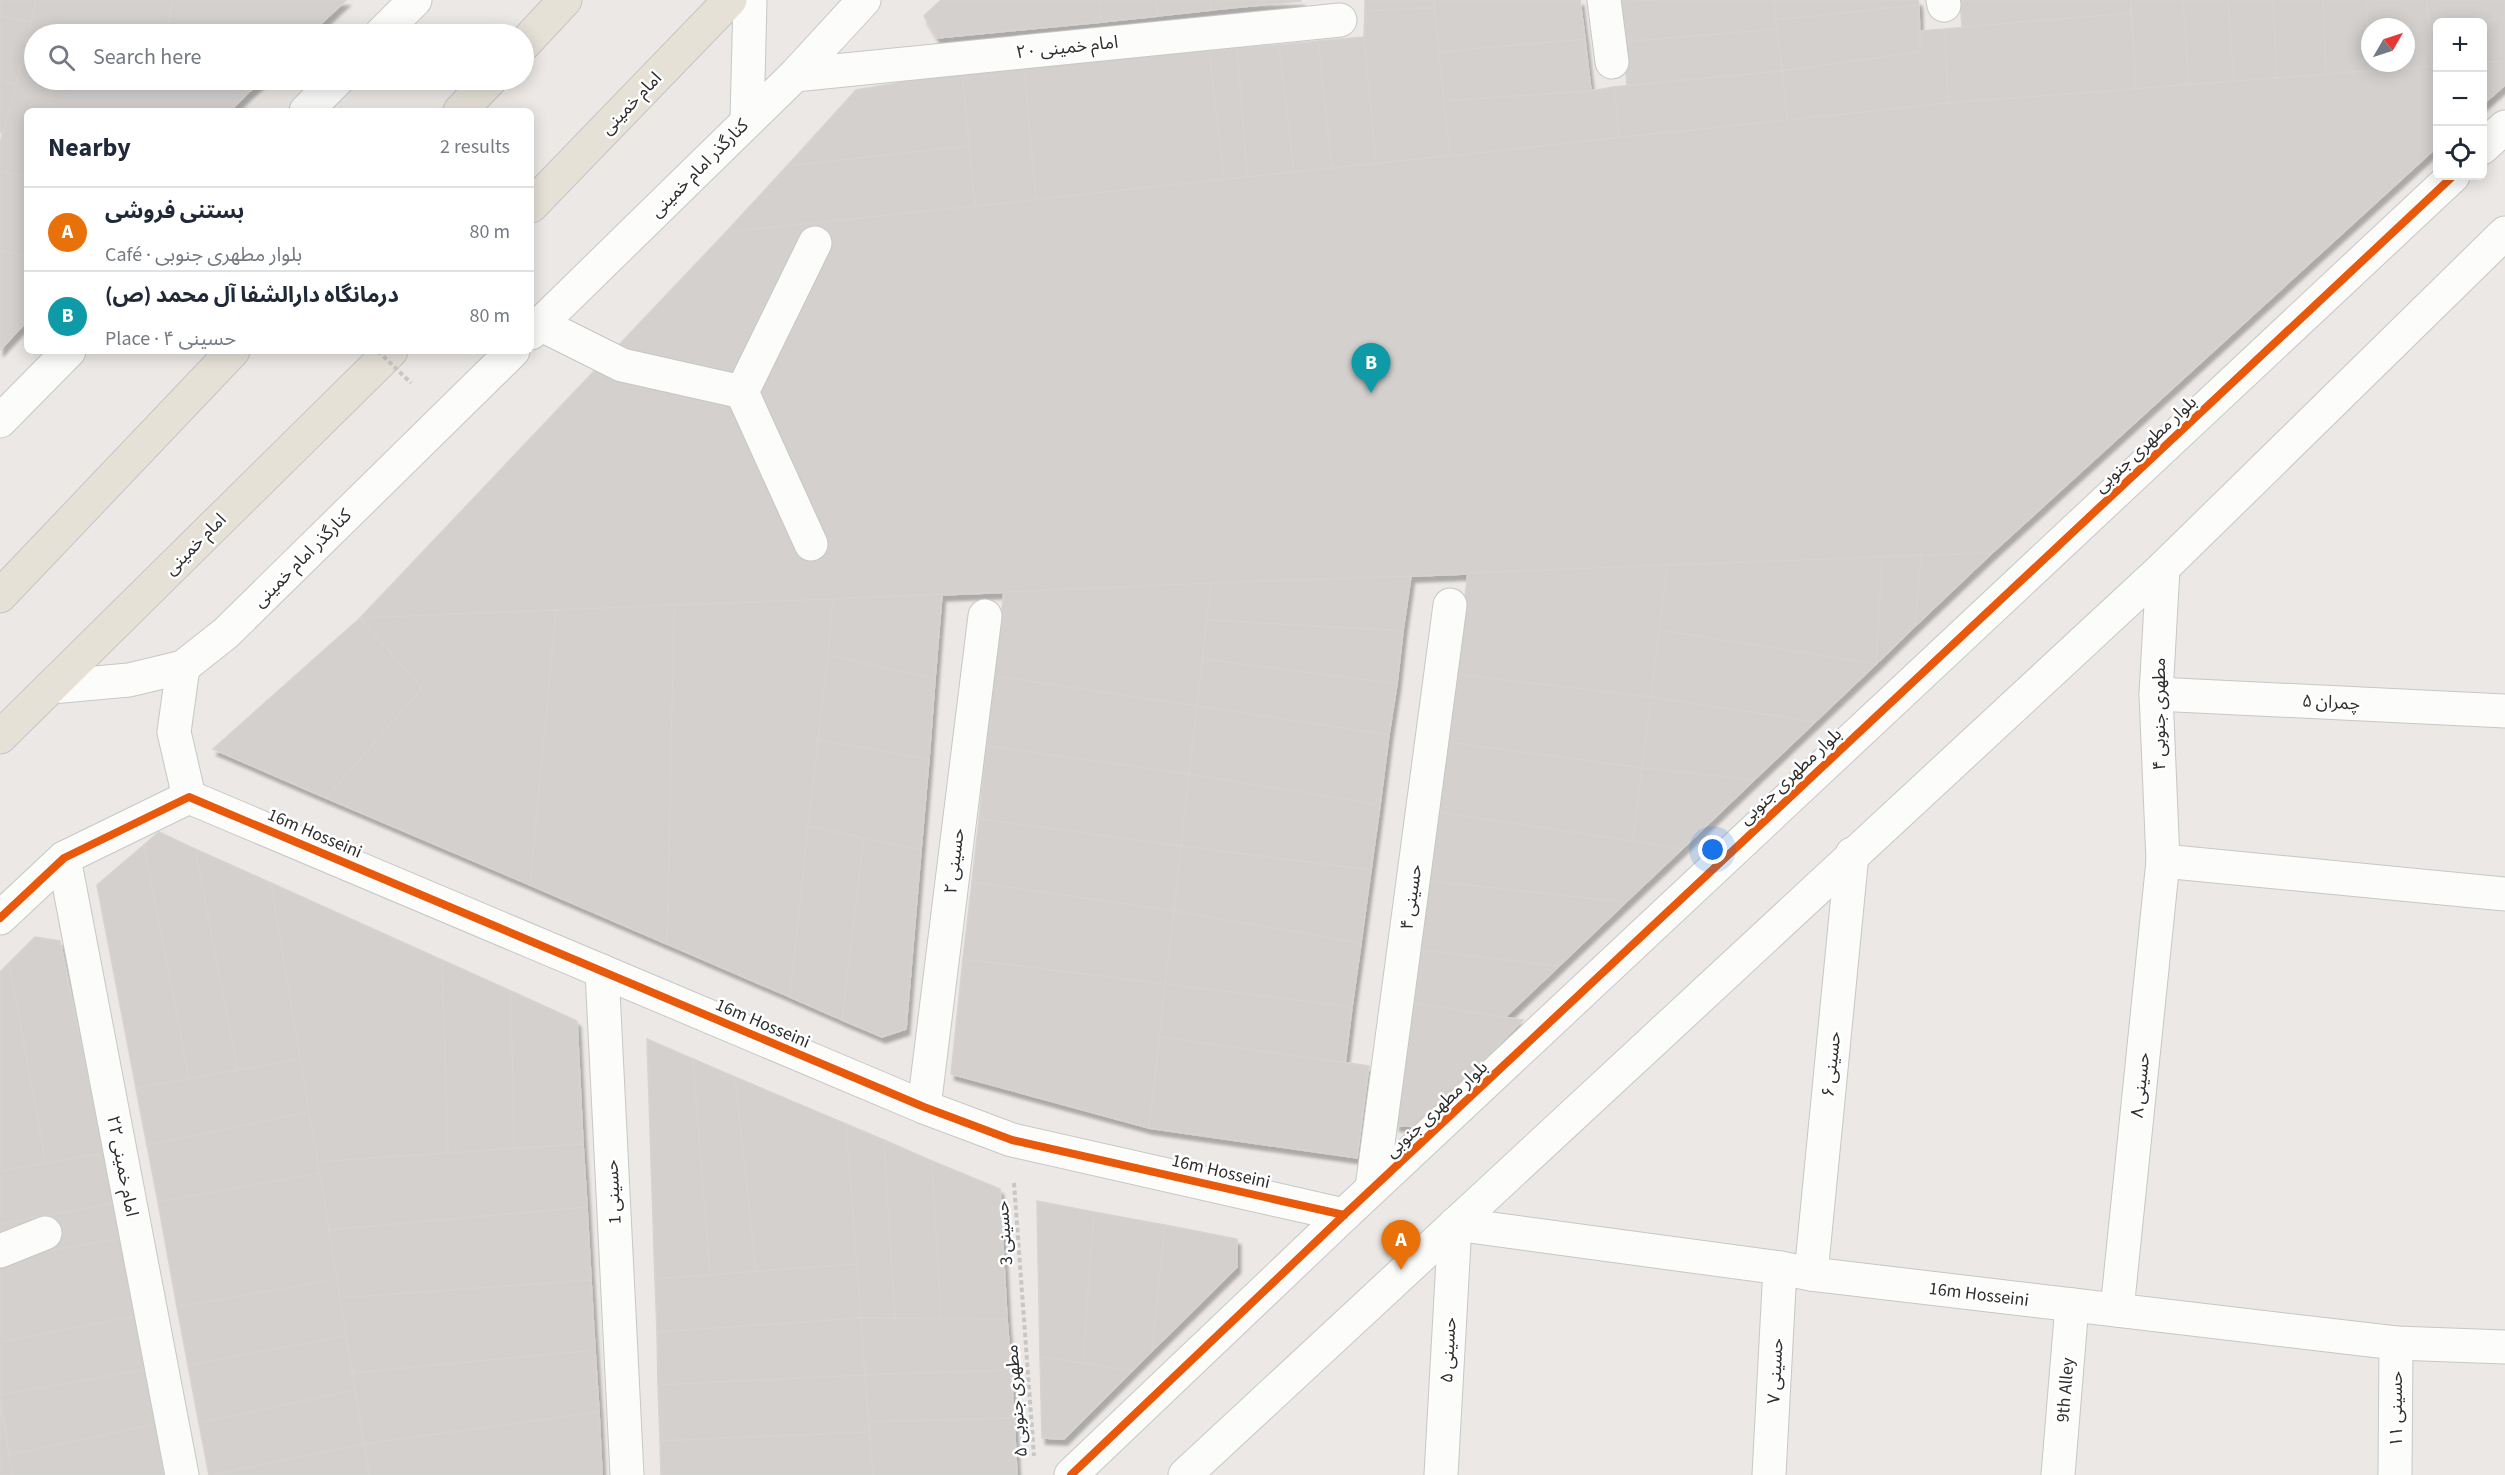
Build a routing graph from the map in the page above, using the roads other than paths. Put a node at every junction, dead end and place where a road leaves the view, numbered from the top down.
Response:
1 (415, 0) edge
2 (565, 0) edge
3 (730, 0) edge
4 (750, 0) edge
5 (864, 0) edge
6 (1604, 0) edge
7 (1340, 20) dead end
8 (391, 24) edge
9 (534, 33) edge
10 (1612, 62) dead end
11 (795, 75) junction
12 (327, 90) edge
13 (480, 90) edge
14 (309, 108) edge
15 (463, 108) edge
16 (747, 120) junction
17 (2505, 127) edge
18 (2487, 143) edge
19 (2449, 180) edge
20 (534, 203) edge
21 (2505, 233) edge
22 (815, 243) dead end
23 (536, 328) edge
24 (66, 354) edge
25 (230, 354) edge
26 (388, 354) edge
27 (510, 354) edge
28 (741, 392) junction
29 (0, 421) edge
30 (811, 544) dead end
31 (2163, 568) junction
32 (0, 596) edge
33 (1450, 605) dead end
34 (985, 616) dead end
35 (183, 667) junction
36 (51, 687) junction
37 (2156, 694) junction
38 (2505, 711) edge
39 (0, 737) edge
40 (189, 797) junction
41 (1852, 854) junction
42 (64, 858) junction
43 (2163, 861) junction
44 (2505, 894) edge
45 (0, 918) edge
46 (602, 971) junction
47 (924, 1107) junction
48 (1372, 1188) junction
49 (1344, 1215) junction
50 (1455, 1224) junction
51 (45, 1233) dead end
52 (0, 1251) edge
53 (1795, 1271) junction
54 (2072, 1305) junction
55 (2117, 1310) junction
56 (2396, 1343) junction
57 (2505, 1347) edge
58 (182, 1475) edge
59 (627, 1475) edge
60 (1071, 1475) edge
61 (1185, 1475) edge
62 (1441, 1475) edge
63 (1770, 1475) edge
64 (2058, 1475) edge
65 (2395, 1475) edge

1 - 8 street
2 - 9 main road
3 - 20 main road, امام خمینی
4 - 16 street
5 - 11 street, کنارگذر امام خمینی
6 - 10 street
7 - 11 street, امام خمینی ۲۰
11 - 16 street, کنارگذر امام خمینی
12 - 14 street
13 - 15 main road
16 - 23 street, کنارگذر امام خمینی
17 - 18 street
19 - 48 street, بلوار مطهری جنوبی
21 - 31 street
22 - 28 street
23 - 28 street
24 - 29 street
25 - 32 main road
26 - 36 main road, امام خمینی
27 - 35 street, کنارگذر امام خمینی
28 - 30 street
31 - 37 street, مطهری جنوبی ۴
31 - 41 street
33 - 48 street, حسینی ۴
34 - 47 street, حسینی ۲
35 - 36 street, کنارگذر امام خمینی
35 - 40 street
36 - 39 main road, امام خمینی
37 - 38 street, چمران ۵
37 - 43 street, مطهری جنوبی ۴
40 - 42 street
40 - 46 street, 16m Hosseini
41 - 50 street
41 - 53 street, حسینی ۶
42 - 45 street
42 - 58 street, امام خمینی ۲۲
43 - 44 street
43 - 55 street, حسینی ۸
46 - 47 street, 16m Hosseini
46 - 59 street, حسینی 1
47 - 49 street, 16m Hosseini
48 - 49 street, بلوار مطهری جنوبی
49 - 60 street, بلوار مطهری جنوبی
50 - 53 street, 16m Hosseini
50 - 61 street
50 - 62 street, حسینی ۵
51 - 52 street
53 - 54 street, 16m Hosseini
53 - 63 street, حسینی ۷
54 - 55 street, 16m Hosseini
54 - 64 street, 9th Alley
55 - 56 street, 16m Hosseini
56 - 57 street, 16m Hosseini
56 - 65 street, حسینی ۱۱

